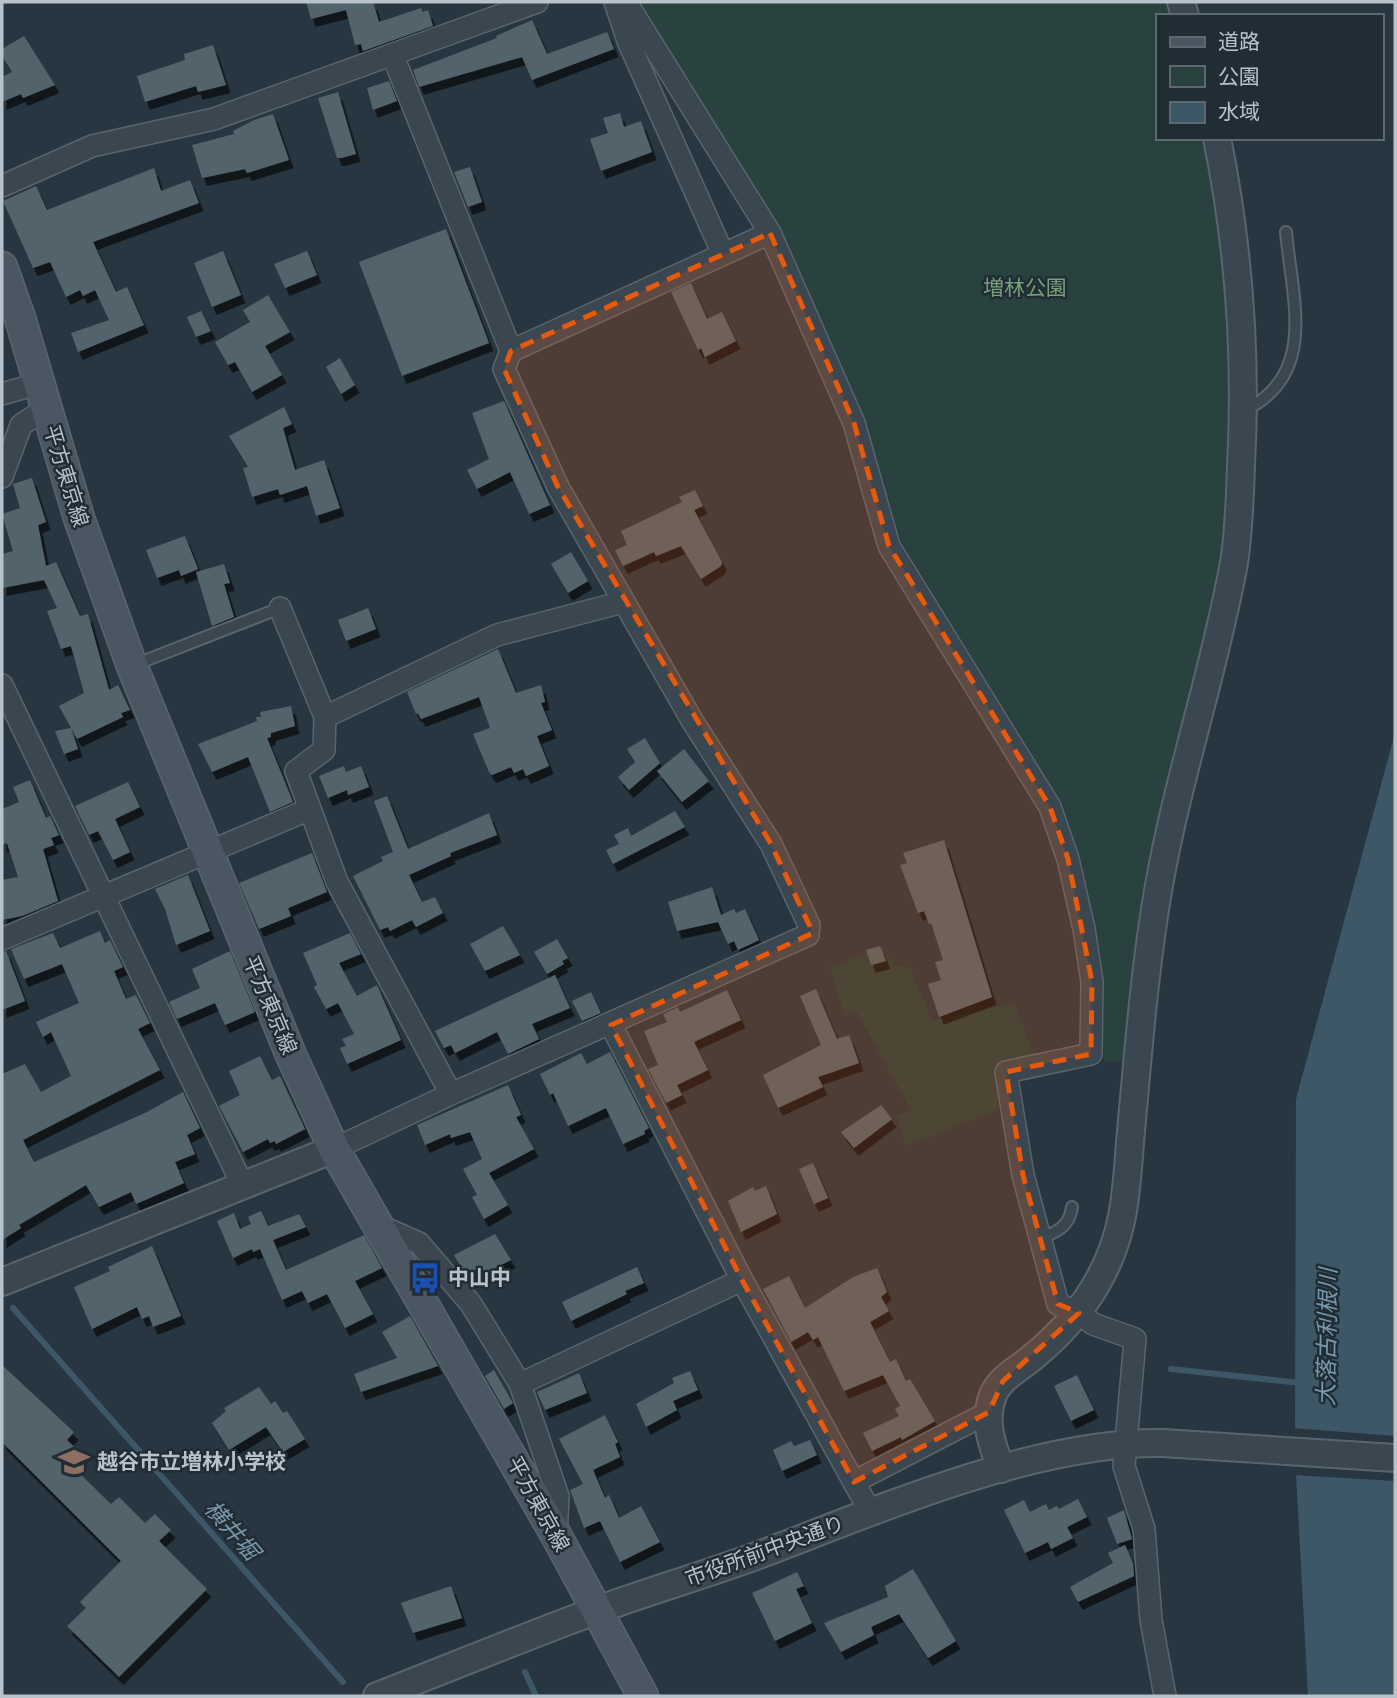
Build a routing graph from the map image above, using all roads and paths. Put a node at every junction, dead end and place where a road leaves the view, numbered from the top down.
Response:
1 (537, 2) edge
2 (615, 2) edge
3 (626, 2) edge
4 (393, 56) junction
5 (1217, 140) edge
6 (2, 186) edge
7 (1286, 232) dead end
8 (770, 233) junction
9 (723, 254) junction
10 (2, 267) edge
11 (511, 351) junction
12 (2, 394) edge
13 (41, 397) junction
14 (1244, 410) junction
15 (2, 477) edge
16 (623, 602) junction
17 (279, 608) joint
18 (132, 666) junction
19 (2, 685) edge
20 (325, 717) junction
21 (310, 809) junction
22 (205, 851) junction
23 (103, 898) junction
24 (2, 939) edge
25 (611, 1025) junction
26 (451, 1094) junction
27 (334, 1149) junction
28 (243, 1186) junction
29 (1072, 1207) dead end
30 (378, 1225) junction
31 (1040, 1239) junction
32 (742, 1280) junction
33 (2, 1282) edge
34 (1079, 1313) junction
35 (520, 1384) junction
36 (989, 1412) junction
37 (1126, 1442) junction
38 (1395, 1458) edge
39 (1001, 1469) junction
40 (854, 1482) junction
41 (871, 1513) junction
42 (556, 1535) junction
43 (595, 1611) junction
44 (377, 1696) edge
45 (643, 1696) edge
46 (1165, 1696) edge

1 - 4 street
2 - 9 street
3 - 8 street
4 - 6 street
4 - 11 street
5 - 14 street
7 - 14 lane
8 - 9 street
8 - 31 street
9 - 11 street
10 - 13 main road, 平方東京線
11 - 16 street
12 - 13 street
13 - 15 street
13 - 18 main road, 平方東京線
14 - 34 street
16 - 20 street
16 - 25 street
17 - 18 lane
17 - 20 street
18 - 22 main road, 平方東京線
19 - 23 street
20 - 21 street
21 - 22 street
21 - 26 street
22 - 23 street
22 - 27 main road, 平方東京線
23 - 24 street
23 - 28 street
25 - 26 street
25 - 32 street
26 - 27 street
27 - 28 street
27 - 30 main road, 平方東京線
28 - 33 street
29 - 31 lane
30 - 35 street
30 - 42 main road, 平方東京線
31 - 34 street
32 - 35 street
32 - 40 street
34 - 36 street
34 - 37 street
35 - 42 street
36 - 39 street
36 - 40 street
37 - 38 street, 市役所前中央通り
37 - 39 street, 市役所前中央通り
37 - 46 street
39 - 41 street, 市役所前中央通り
40 - 41 street
41 - 43 street, 市役所前中央通り
42 - 43 main road, 平方東京線
43 - 44 street, 市役所前中央通り
43 - 45 main road, 平方東京線

